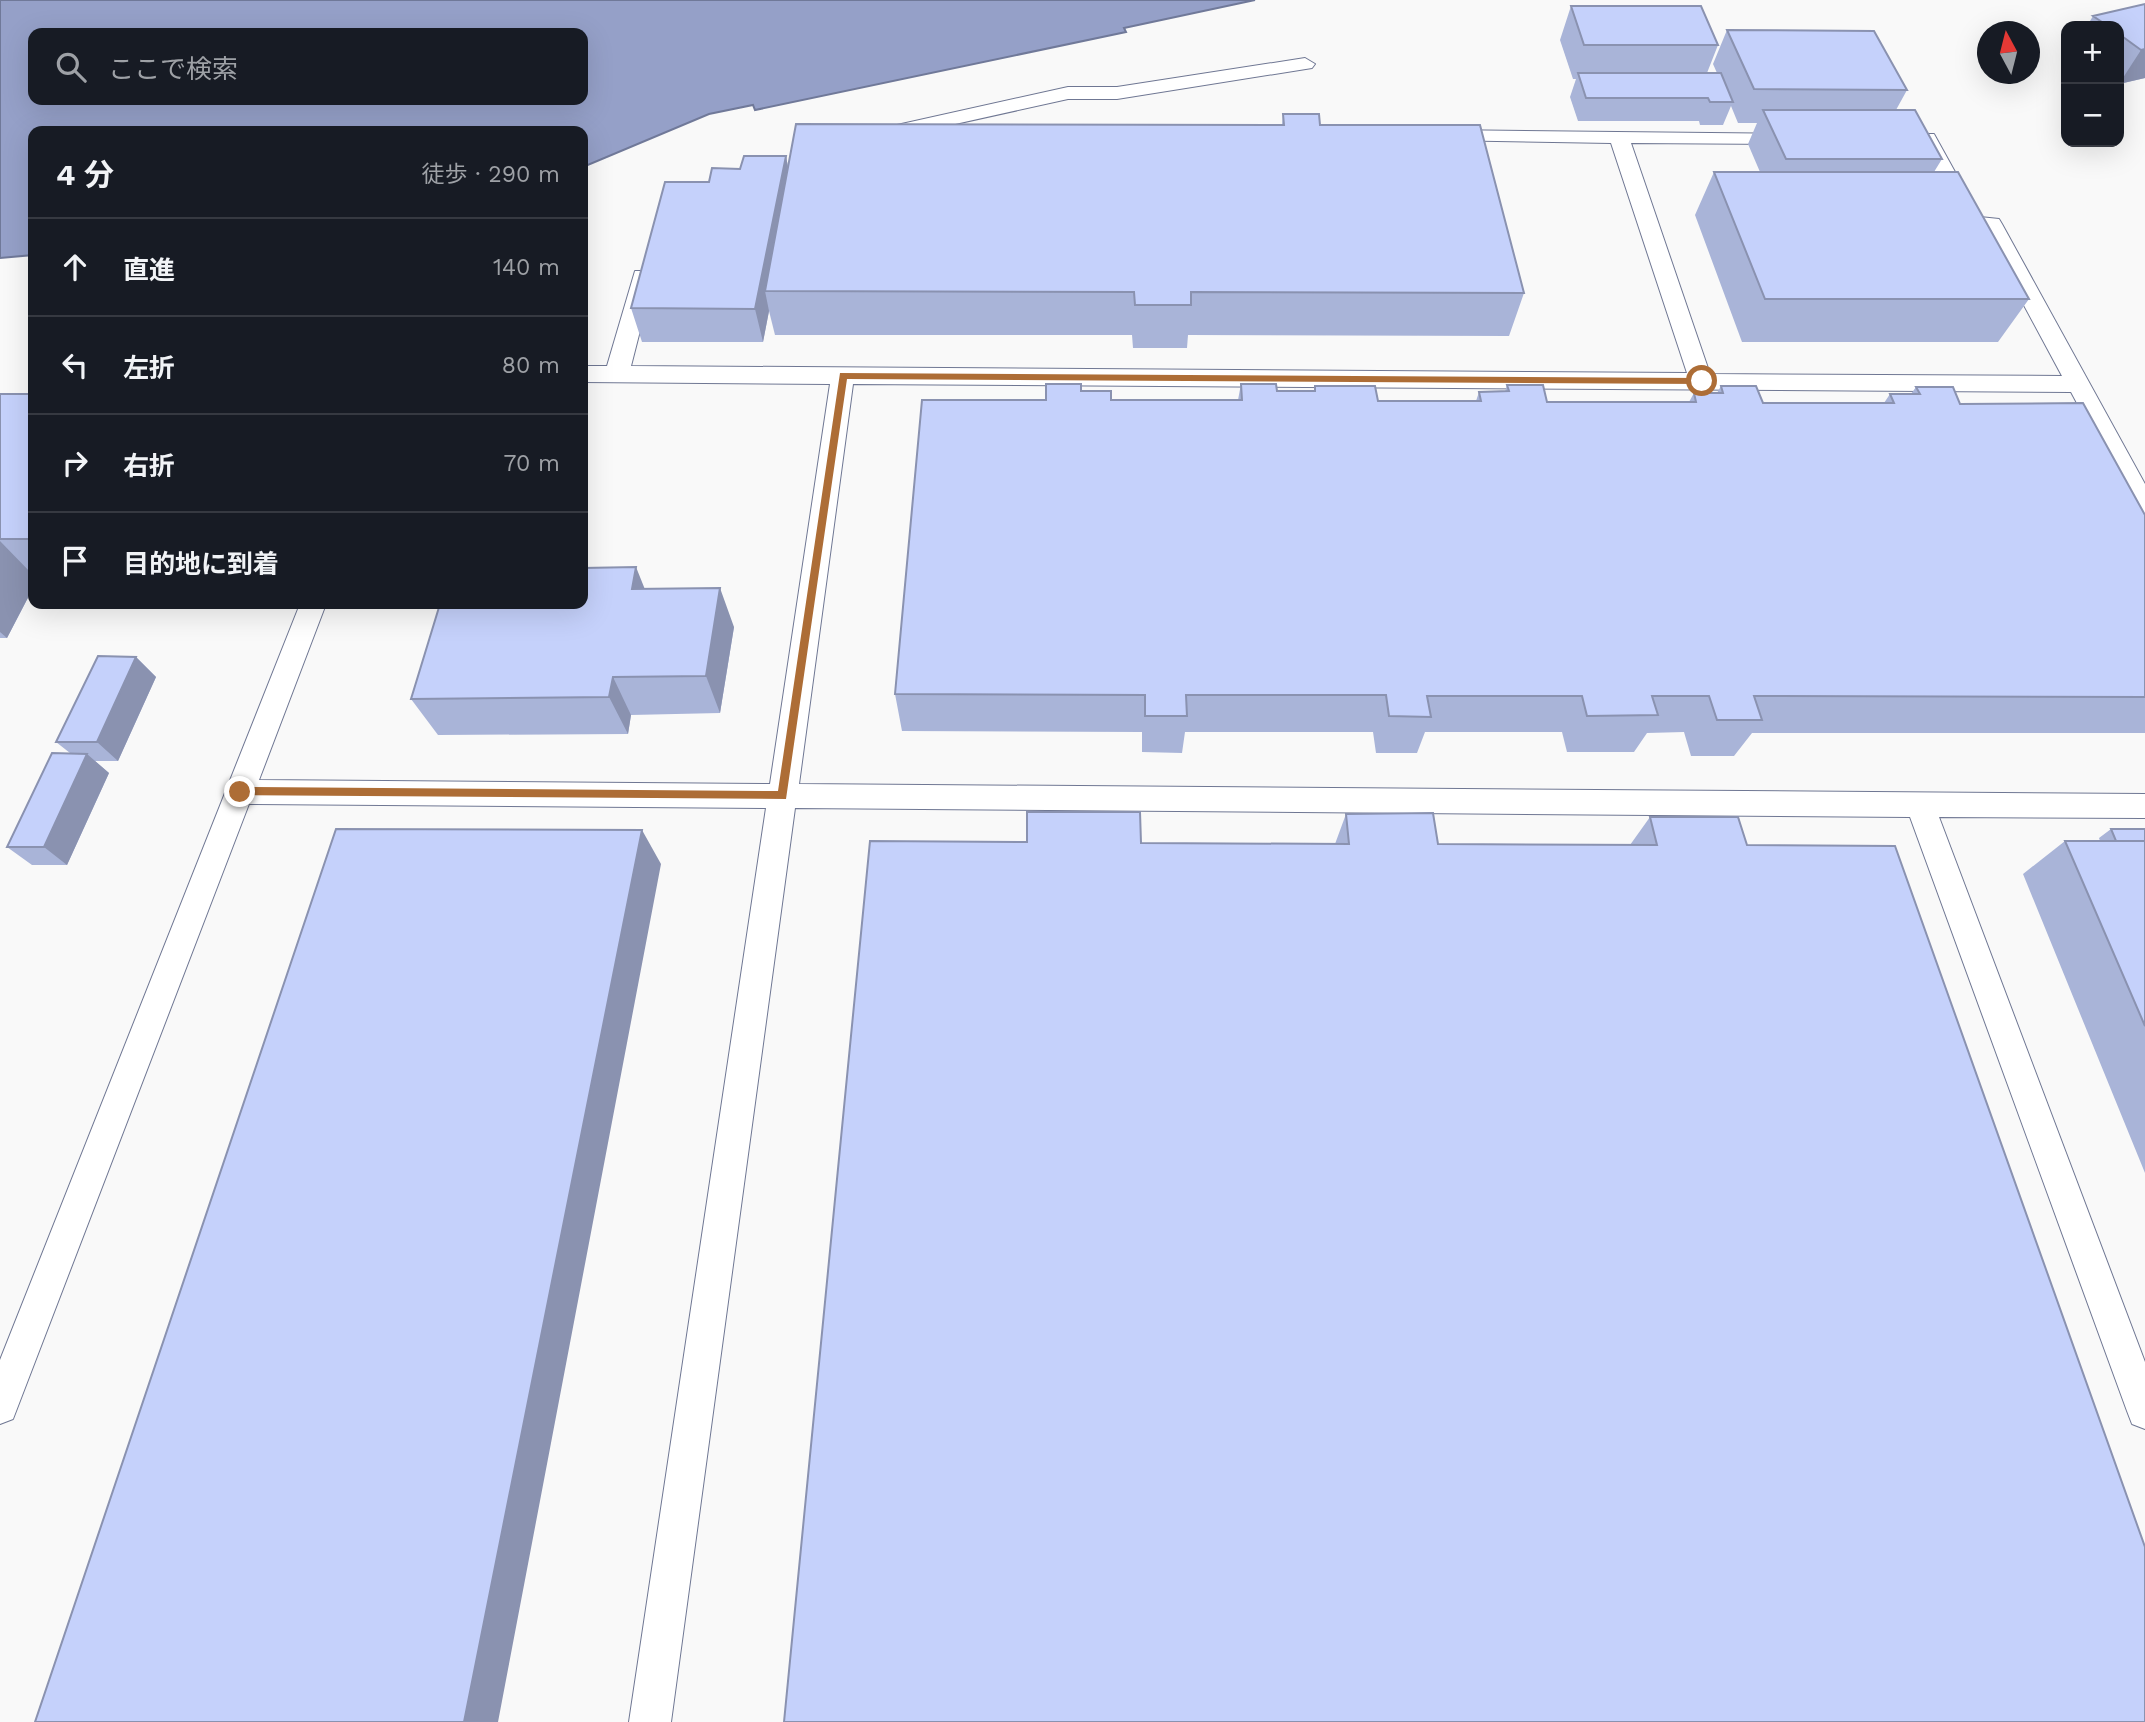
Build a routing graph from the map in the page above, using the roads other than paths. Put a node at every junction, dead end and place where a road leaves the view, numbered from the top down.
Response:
1 (1305, 64) dead end
2 (1426, 136) edge
3 (1619, 137) junction
4 (866, 138) edge
5 (1807, 138) edge
6 (1887, 138) edge
7 (648, 257) edge
8 (588, 374) edge
9 (617, 374) junction
10 (843, 376) junction
11 (1702, 381) junction
12 (2078, 384) junction
13 (2145, 507) edge
14 (311, 609) edge
15 (240, 792) junction
16 (782, 796) junction
17 (1920, 805) junction
18 (2145, 806) edge
19 (0, 1406) edge
20 (2145, 1411) edge
21 (650, 1722) edge

1 - 4 lane
2 - 3 lane
3 - 5 lane
3 - 11 lane
6 - 12 lane
7 - 9 lane
8 - 9 lane
9 - 10 lane
10 - 11 lane
10 - 16 lane
11 - 12 lane
12 - 13 lane
14 - 15 lane
15 - 16 lane
15 - 19 lane
16 - 17 lane
16 - 21 lane
17 - 18 lane
17 - 20 lane

